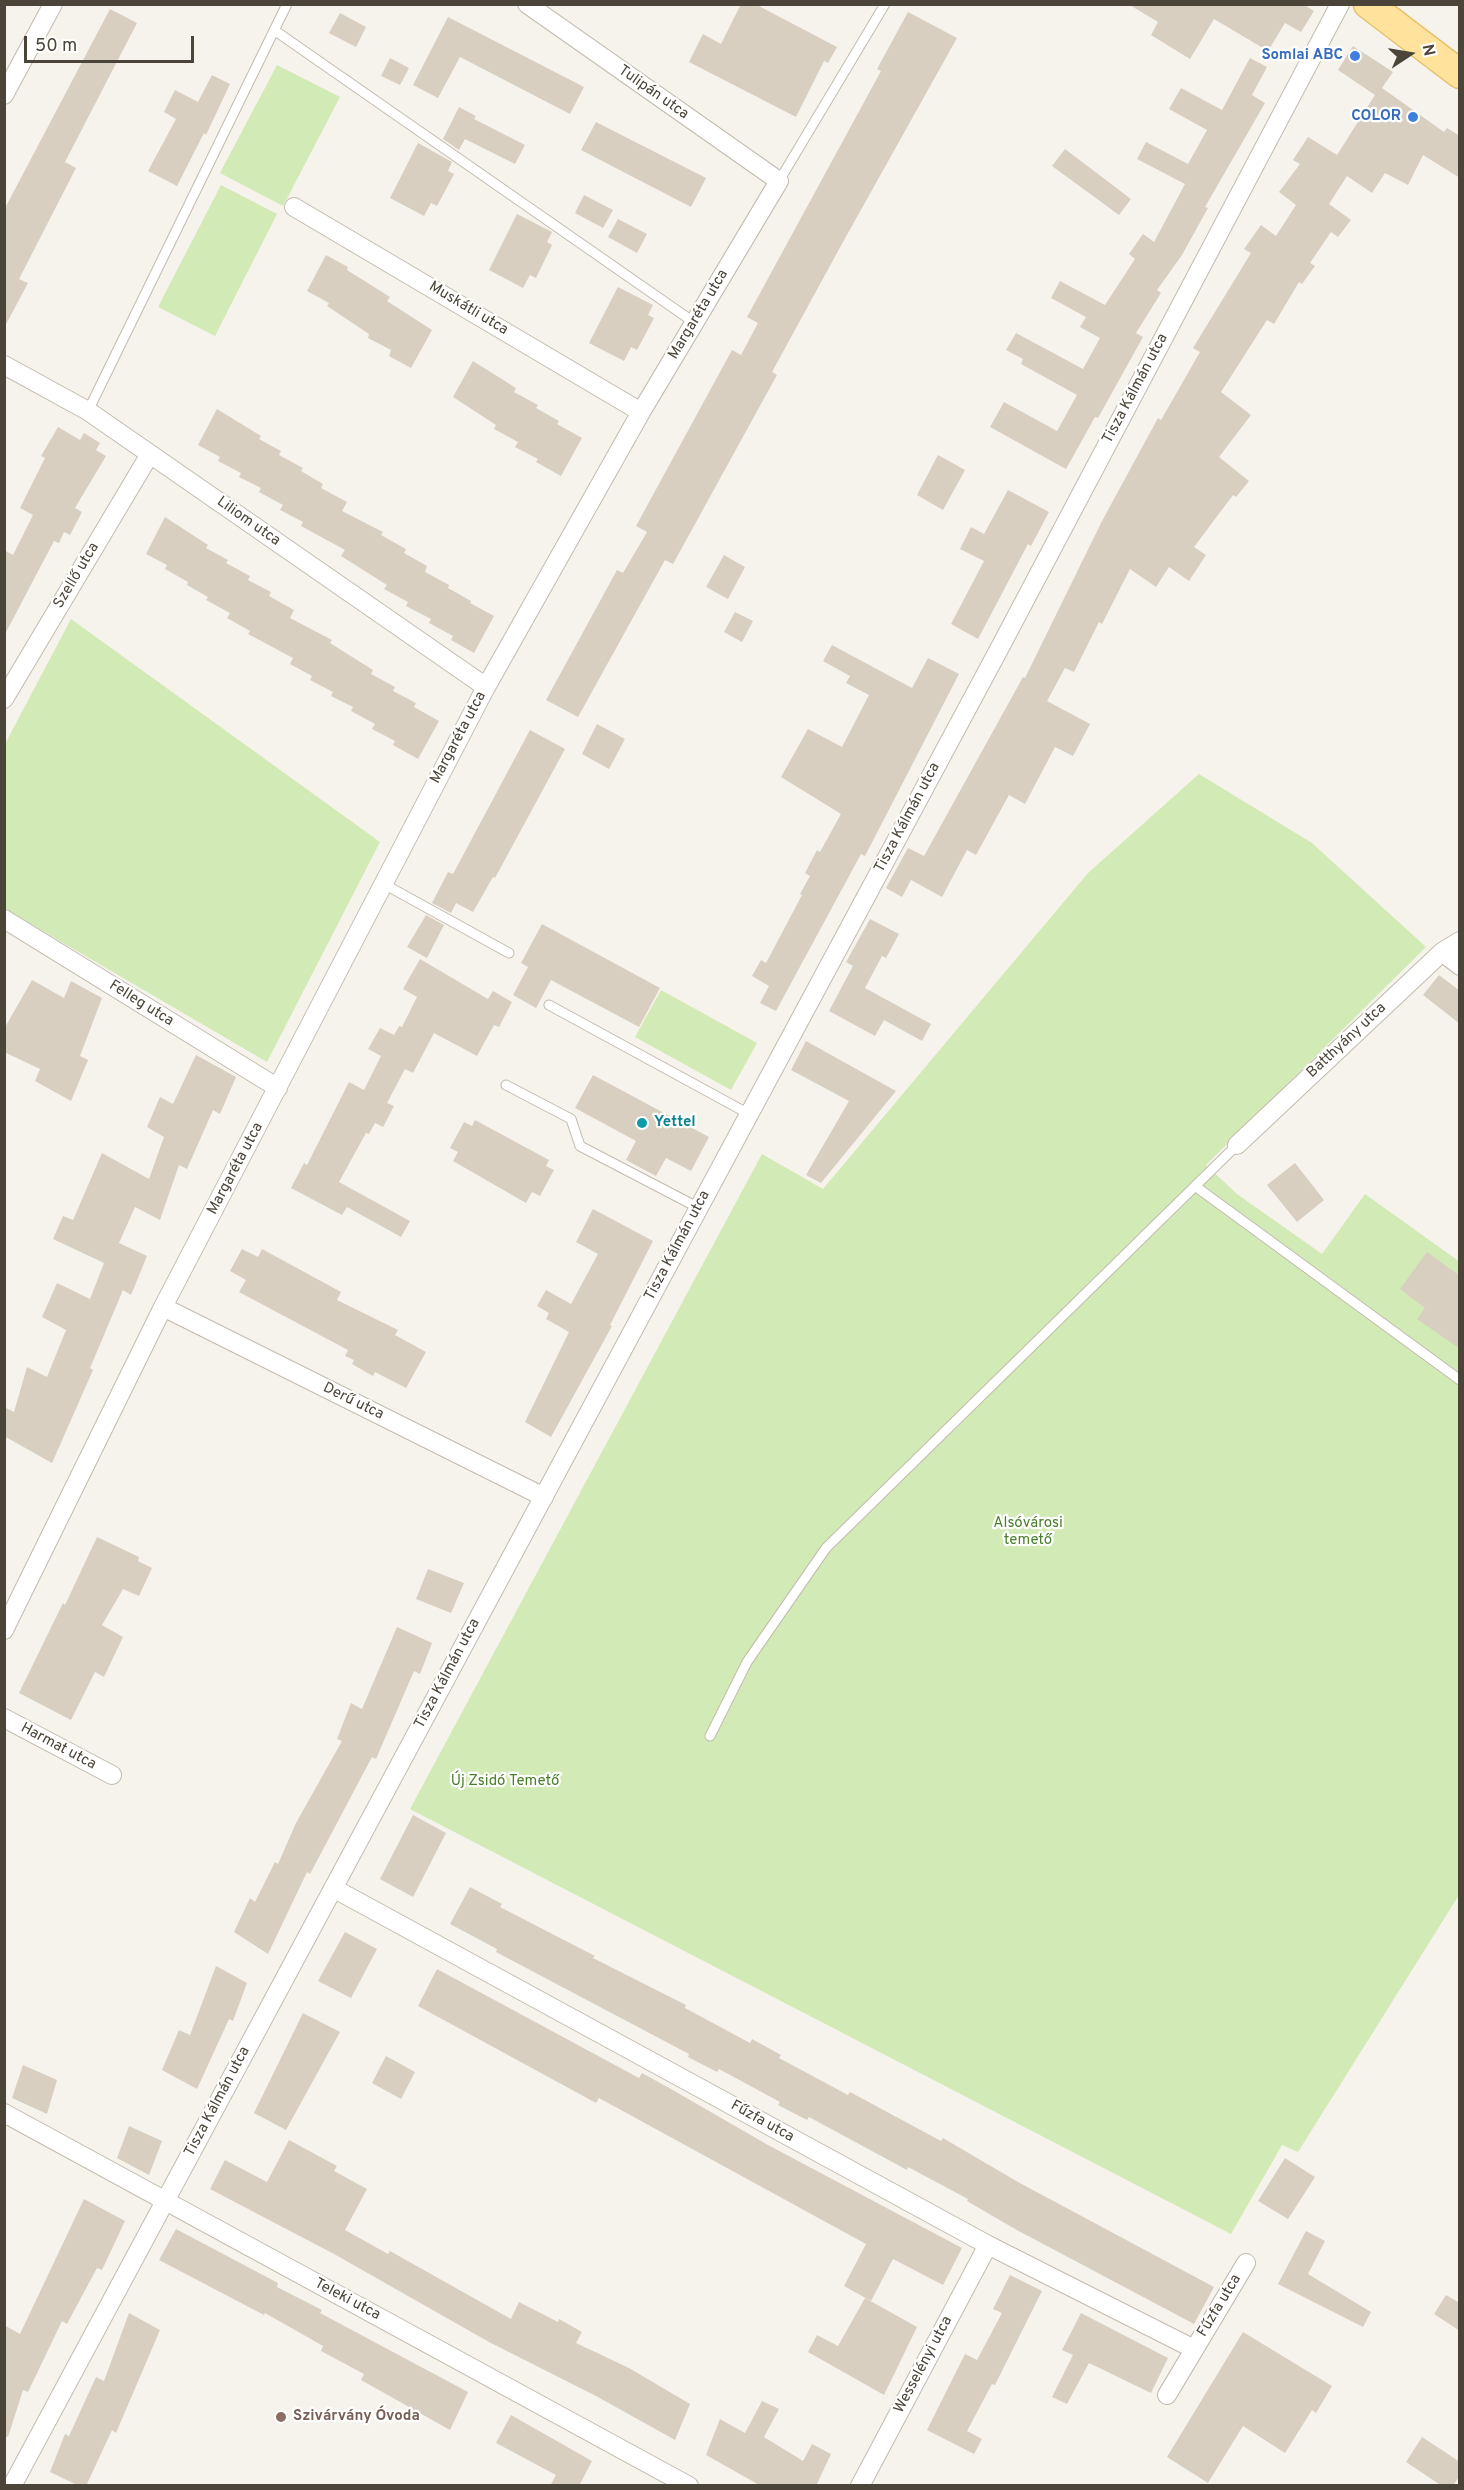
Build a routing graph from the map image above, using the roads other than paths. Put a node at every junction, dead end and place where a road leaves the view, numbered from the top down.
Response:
1 (53, 4) edge
2 (287, 4) edge
3 (527, 4) edge
4 (885, 4) edge
5 (1340, 4) edge
6 (1368, 4) edge
7 (274, 30) junction
8 (1460, 74) edge
9 (4, 95) edge
10 (779, 181) junction
11 (294, 207) dead end
12 (694, 323) junction
13 (4, 364) edge
14 (88, 411) junction
15 (641, 412) junction
16 (150, 454) junction
17 (486, 687) junction
18 (4, 699) edge
19 (382, 883) junction
20 (4, 919) edge
21 (1460, 941) edge
22 (509, 952) dead end
23 (1442, 952) junction
24 (1460, 966) edge
25 (549, 1005) dead end
26 (506, 1085) dead end
27 (278, 1088) junction
28 (749, 1114) junction
29 (1237, 1145) joint
30 (1195, 1186) junction
31 (699, 1208) junction
32 (163, 1307) junction
33 (1460, 1380) edge
34 (544, 1497) junction
35 (4, 1630) edge
36 (4, 1718) edge
37 (710, 1736) dead end
38 (112, 1775) dead end
39 (333, 1888) junction
40 (4, 2113) edge
41 (165, 2201) junction
42 (988, 2245) junction
43 (1246, 2262) dead end
44 (1194, 2349) junction
45 (1167, 2395) dead end
46 (12, 2486) edge
47 (689, 2486) edge
48 (860, 2486) edge

1 - 9 street
2 - 7 lane
3 - 10 street, Tulipán utca
4 - 10 lane
5 - 28 street, Tisza Kálmán utca
6 - 8 main road
7 - 12 lane
7 - 14 lane
10 - 12 street, Margaréta utca
11 - 15 street, Muskátli utca
12 - 15 street, Margaréta utca
13 - 14 street, Liliom utca
14 - 16 street, Liliom utca
15 - 17 street, Margaréta utca
16 - 17 street, Liliom utca
16 - 18 street, Szellő utca
17 - 19 street, Margaréta utca
19 - 22 lane
19 - 27 street, Margaréta utca
20 - 27 street, Felleg utca
21 - 23 street, Batthyány utca
23 - 24 street
23 - 29 street, Batthyány utca
25 - 28 lane
26 - 31 lane
27 - 32 street, Margaréta utca
28 - 31 street, Tisza Kálmán utca
29 - 30 lane
30 - 33 lane
30 - 37 lane
31 - 34 street, Tisza Kálmán utca
32 - 34 street, Derű utca
32 - 35 street, Margaréta utca
34 - 39 street, Tisza Kálmán utca
36 - 38 street, Harmat utca
39 - 41 street, Tisza Kálmán utca
39 - 42 street, Fűzfa utca
40 - 41 street, Teleki utca
41 - 46 street, Tisza Kálmán utca
41 - 47 street, Teleki utca
42 - 44 street, Fűzfa utca
42 - 48 street, Wesselényi utca
43 - 44 street, Fűzfa utca
44 - 45 street, Fűzfa utca

